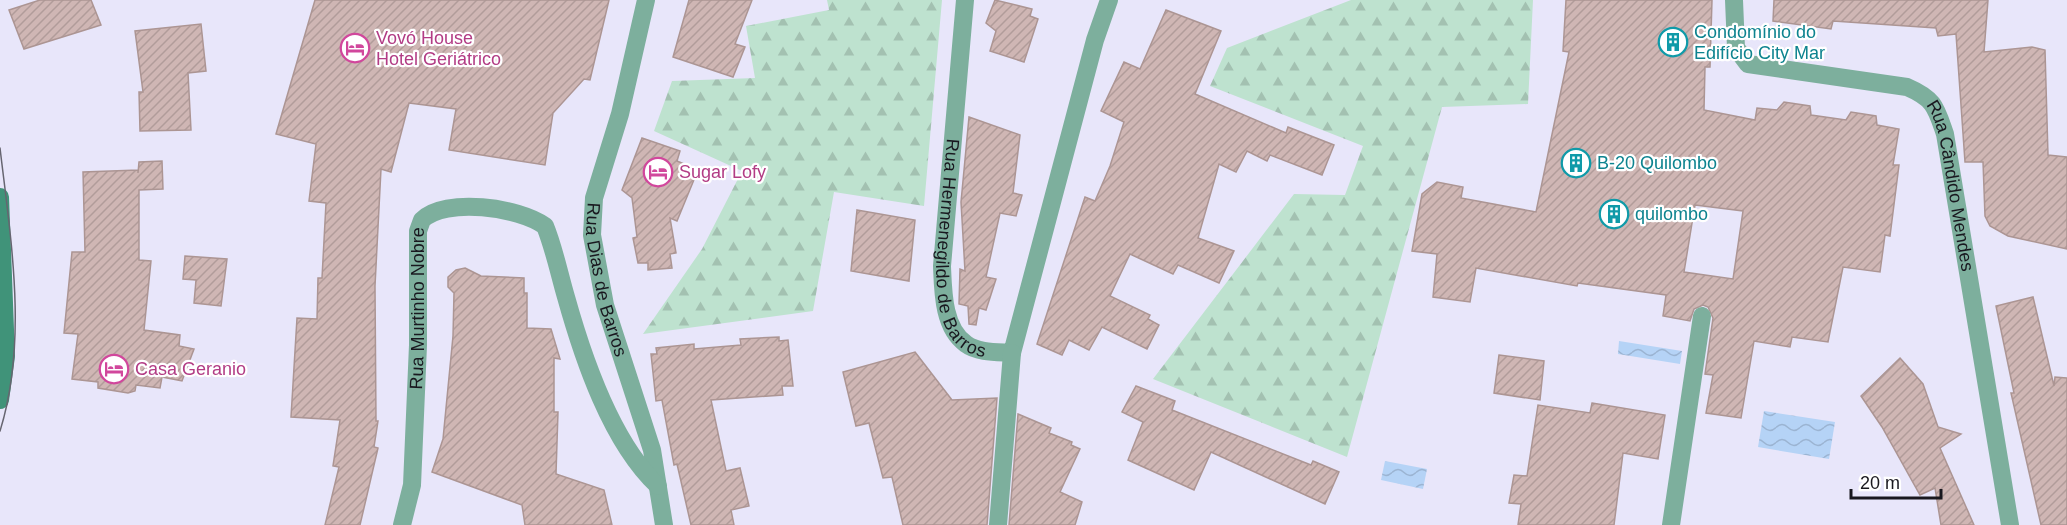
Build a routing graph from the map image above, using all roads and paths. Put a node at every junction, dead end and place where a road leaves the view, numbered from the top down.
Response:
1 (646, 0) edge
2 (965, 0) edge
3 (1109, 0) edge
4 (1734, 0) edge
5 (0, 196) edge
6 (1702, 316) dead end
7 (1012, 353) junction
8 (0, 399) edge
9 (658, 486) junction
10 (402, 525) edge
11 (664, 525) edge
12 (998, 525) edge
13 (1671, 525) edge
14 (2010, 525) edge

1 - 9 street, Rua Dias de Barros
2 - 7 street, Rua Hermenegildo de Barros
3 - 7 street, Rua Hermenegildo de Barros
4 - 14 street, Rua Cândido Mendes
5 - 8 street
6 - 13 street
7 - 12 street
9 - 10 street, Rua Murtinho Nobre
9 - 11 street, Rua Dias de Barros

